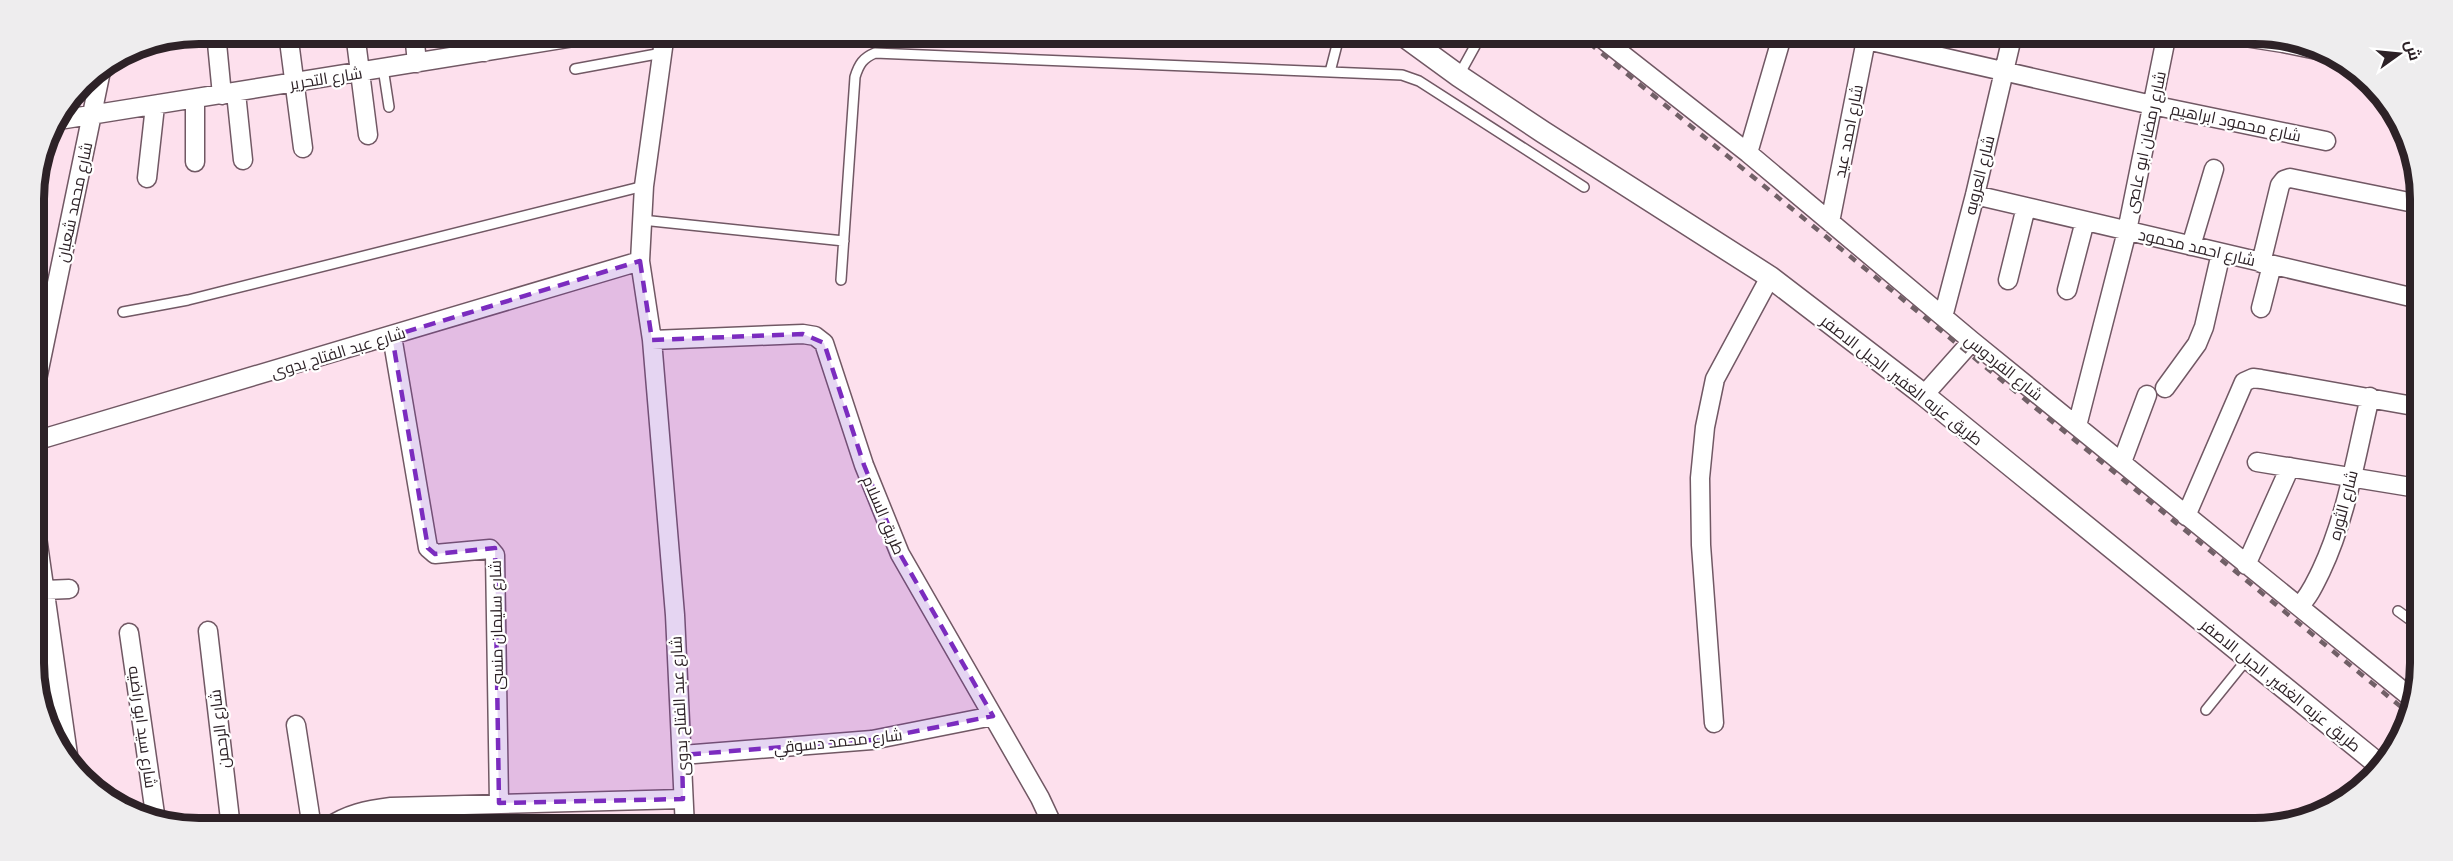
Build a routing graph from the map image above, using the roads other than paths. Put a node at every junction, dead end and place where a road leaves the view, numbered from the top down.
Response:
1 (218, 43) edge
2 (289, 43) edge
3 (356, 43) edge
4 (415, 43) edge
5 (483, 43) edge
6 (538, 43) edge
7 (663, 43) edge
8 (1337, 43) edge
9 (1414, 43) edge
10 (1608, 43) edge
11 (1780, 43) edge
12 (1865, 43) edge
13 (1880, 43) edge
14 (2011, 43) edge
15 (2165, 43) edge
16 (1475, 46) dead end
17 (484, 52) junction
18 (662, 52) junction
19 (417, 63) junction
20 (383, 68) junction
21 (575, 69) dead end
22 (2004, 70) junction
23 (359, 72) junction
24 (1330, 72) junction
25 (1459, 76) junction
26 (99, 80) edge
27 (293, 83) junction
28 (229, 94) junction
29 (195, 99) junction
30 (2152, 105) junction
31 (155, 106) junction
32 (389, 106) dead end
33 (92, 116) junction
34 (65, 119) edge
35 (368, 135) dead end
36 (2326, 141) dead end
37 (303, 148) dead end
38 (1748, 153) junction
39 (243, 160) dead end
40 (195, 162) dead end
41 (2214, 169) dead end
42 (147, 178) dead end
43 (644, 186) junction
44 (1584, 187) dead end
45 (1975, 195) junction
46 (2410, 202) edge
47 (2026, 207) junction
48 (642, 220) junction
49 (2085, 221) junction
50 (1830, 222) junction
51 (2127, 231) junction
52 (844, 241) junction
53 (2191, 246) junction
54 (2222, 253) junction
55 (640, 261) junction
56 (2266, 264) junction
57 (1770, 277) junction
58 (841, 280) dead end
59 (2008, 280) dead end
60 (2067, 290) dead end
61 (2410, 297) edge
62 (2261, 308) dead end
63 (123, 312) dead end
64 (1943, 317) junction
65 (392, 336) junction
66 (652, 340) junction
67 (1972, 341) junction
68 (44, 348) edge
69 (2165, 388) dead end
70 (1924, 395) junction
71 (2147, 395) dead end
72 (2370, 397) junction
73 (2410, 405) edge
74 (2077, 426) junction
75 (43, 439) edge
76 (2122, 462) junction
77 (2257, 462) dead end
78 (2290, 467) junction
79 (2351, 477) junction
80 (2410, 487) edge
81 (2186, 516) junction
82 (2246, 564) junction
83 (43, 578) edge
84 (69, 589) dead end
85 (45, 590) junction
86 (2299, 606) junction
87 (2398, 612) dead end
88 (2410, 620) edge
89 (207, 631) dead end
90 (129, 633) dead end
91 (2248, 658) junction
92 (2406, 693) edge
93 (2206, 710) dead end
94 (993, 716) junction
95 (1714, 723) dead end
96 (296, 725) dead end
97 (66, 743) edge
98 (682, 755) junction
99 (2374, 761) edge
100 (683, 799) junction
101 (499, 803) junction
102 (155, 811) edge
103 (230, 818) edge
104 (310, 818) edge
105 (343, 818) edge
106 (684, 818) edge
107 (1049, 818) edge

1 - 28 street
2 - 27 street
3 - 23 street
4 - 19 street
5 - 17 street
6 - 17 street, شارع التحرير
7 - 18 street, شارع عبد الفتاح بدوى
8 - 24 lane
9 - 25 street, طريق عزبه الغفير, الجبل الاصفر
10 - 38 street, شارع الفردوس
11 - 38 street
12 - 50 street, شارع احمد عيد
13 - 22 street, شارع محمود ابراهيم
14 - 22 street, شارع العروبه
15 - 30 street, شارع رمضان ابو عاصى
16 - 25 lane
17 - 19 street, شارع التحرير
18 - 21 lane
18 - 43 street, شارع عبد الفتاح بدوى
19 - 20 street, شارع التحرير
20 - 23 street, شارع التحرير
20 - 32 lane
22 - 30 street, شارع محمود ابراهيم
22 - 45 street, شارع العروبه
23 - 27 street, شارع التحرير
23 - 35 street
24 - 44 lane
24 - 52 lane
25 - 57 street, طريق عزبه الغفير, الجبل الاصفر
26 - 33 street, شارع محمد شعبان
27 - 28 street, شارع التحرير
27 - 37 street
28 - 29 street, شارع التحرير
28 - 39 street
29 - 31 street, شارع التحرير
29 - 40 street
30 - 36 street, شارع محمود ابراهيم
30 - 51 street, شارع رمضان ابو عاصى
31 - 33 street, شارع التحرير
31 - 42 street
33 - 34 street, شارع التحرير
33 - 68 street, شارع محمد شعبان
38 - 50 street, شارع الفردوس
41 - 53 street
43 - 48 street, شارع عبد الفتاح بدوى
43 - 63 lane
45 - 47 street, شارع احمد محمود
45 - 64 street, شارع العروبه
46 - 56 street
47 - 49 street, شارع احمد محمود
47 - 59 street
48 - 52 lane
48 - 55 street, شارع عبد الفتاح بدوى
49 - 51 street, شارع احمد محمود
49 - 60 street
50 - 64 street, شارع الفردوس
51 - 53 street, شارع احمد محمود
51 - 74 street, شارع رمضان ابو عاصى
52 - 58 lane
53 - 54 street, شارع احمد محمود
54 - 56 street, شارع احمد محمود
54 - 69 street
55 - 65 street, شارع عبد الفتاح بدوى
55 - 66 street, شارع عبد الفتاح بدوى
56 - 61 street, شارع احمد محمود
56 - 62 street
57 - 70 street, طريق عزبه الغفير, الجبل الاصفر
57 - 95 street
64 - 67 street, شارع الفردوس
65 - 75 street, شارع عبد الفتاح بدوى
65 - 101 street, شارع سليمان منسى
66 - 94 street, طريق السلام
66 - 98 street, شارع عبد الفتاح بدوى
67 - 70 street
67 - 74 street, شارع الفردوس
70 - 91 street, طريق عزبه الغفير, الجبل الاصفر
71 - 76 street
72 - 73 street
72 - 79 street, شارع الثوره
72 - 81 street
74 - 76 street, شارع الفردوس
76 - 81 street, شارع الفردوس
77 - 78 street
78 - 79 street
78 - 82 street
79 - 80 street
79 - 86 street, شارع الثوره
81 - 82 street, شارع الفردوس
82 - 86 street, شارع الفردوس
83 - 85 street
84 - 85 street
85 - 97 street
86 - 92 street, شارع الفردوس
87 - 88 lane
89 - 103 street, شارع الرحمن
90 - 102 street, شارع سيد ابو راضيه
91 - 93 lane
91 - 99 street, طريق عزبه الغفير, الجبل الاصفر
94 - 98 street, شارع محمد دسوقي
94 - 107 street, طريق السلام
96 - 104 street
98 - 100 street, شارع عبد الفتاح بدوى
100 - 101 street
100 - 106 street, شارع عبد الفتاح بدوى
101 - 105 street

